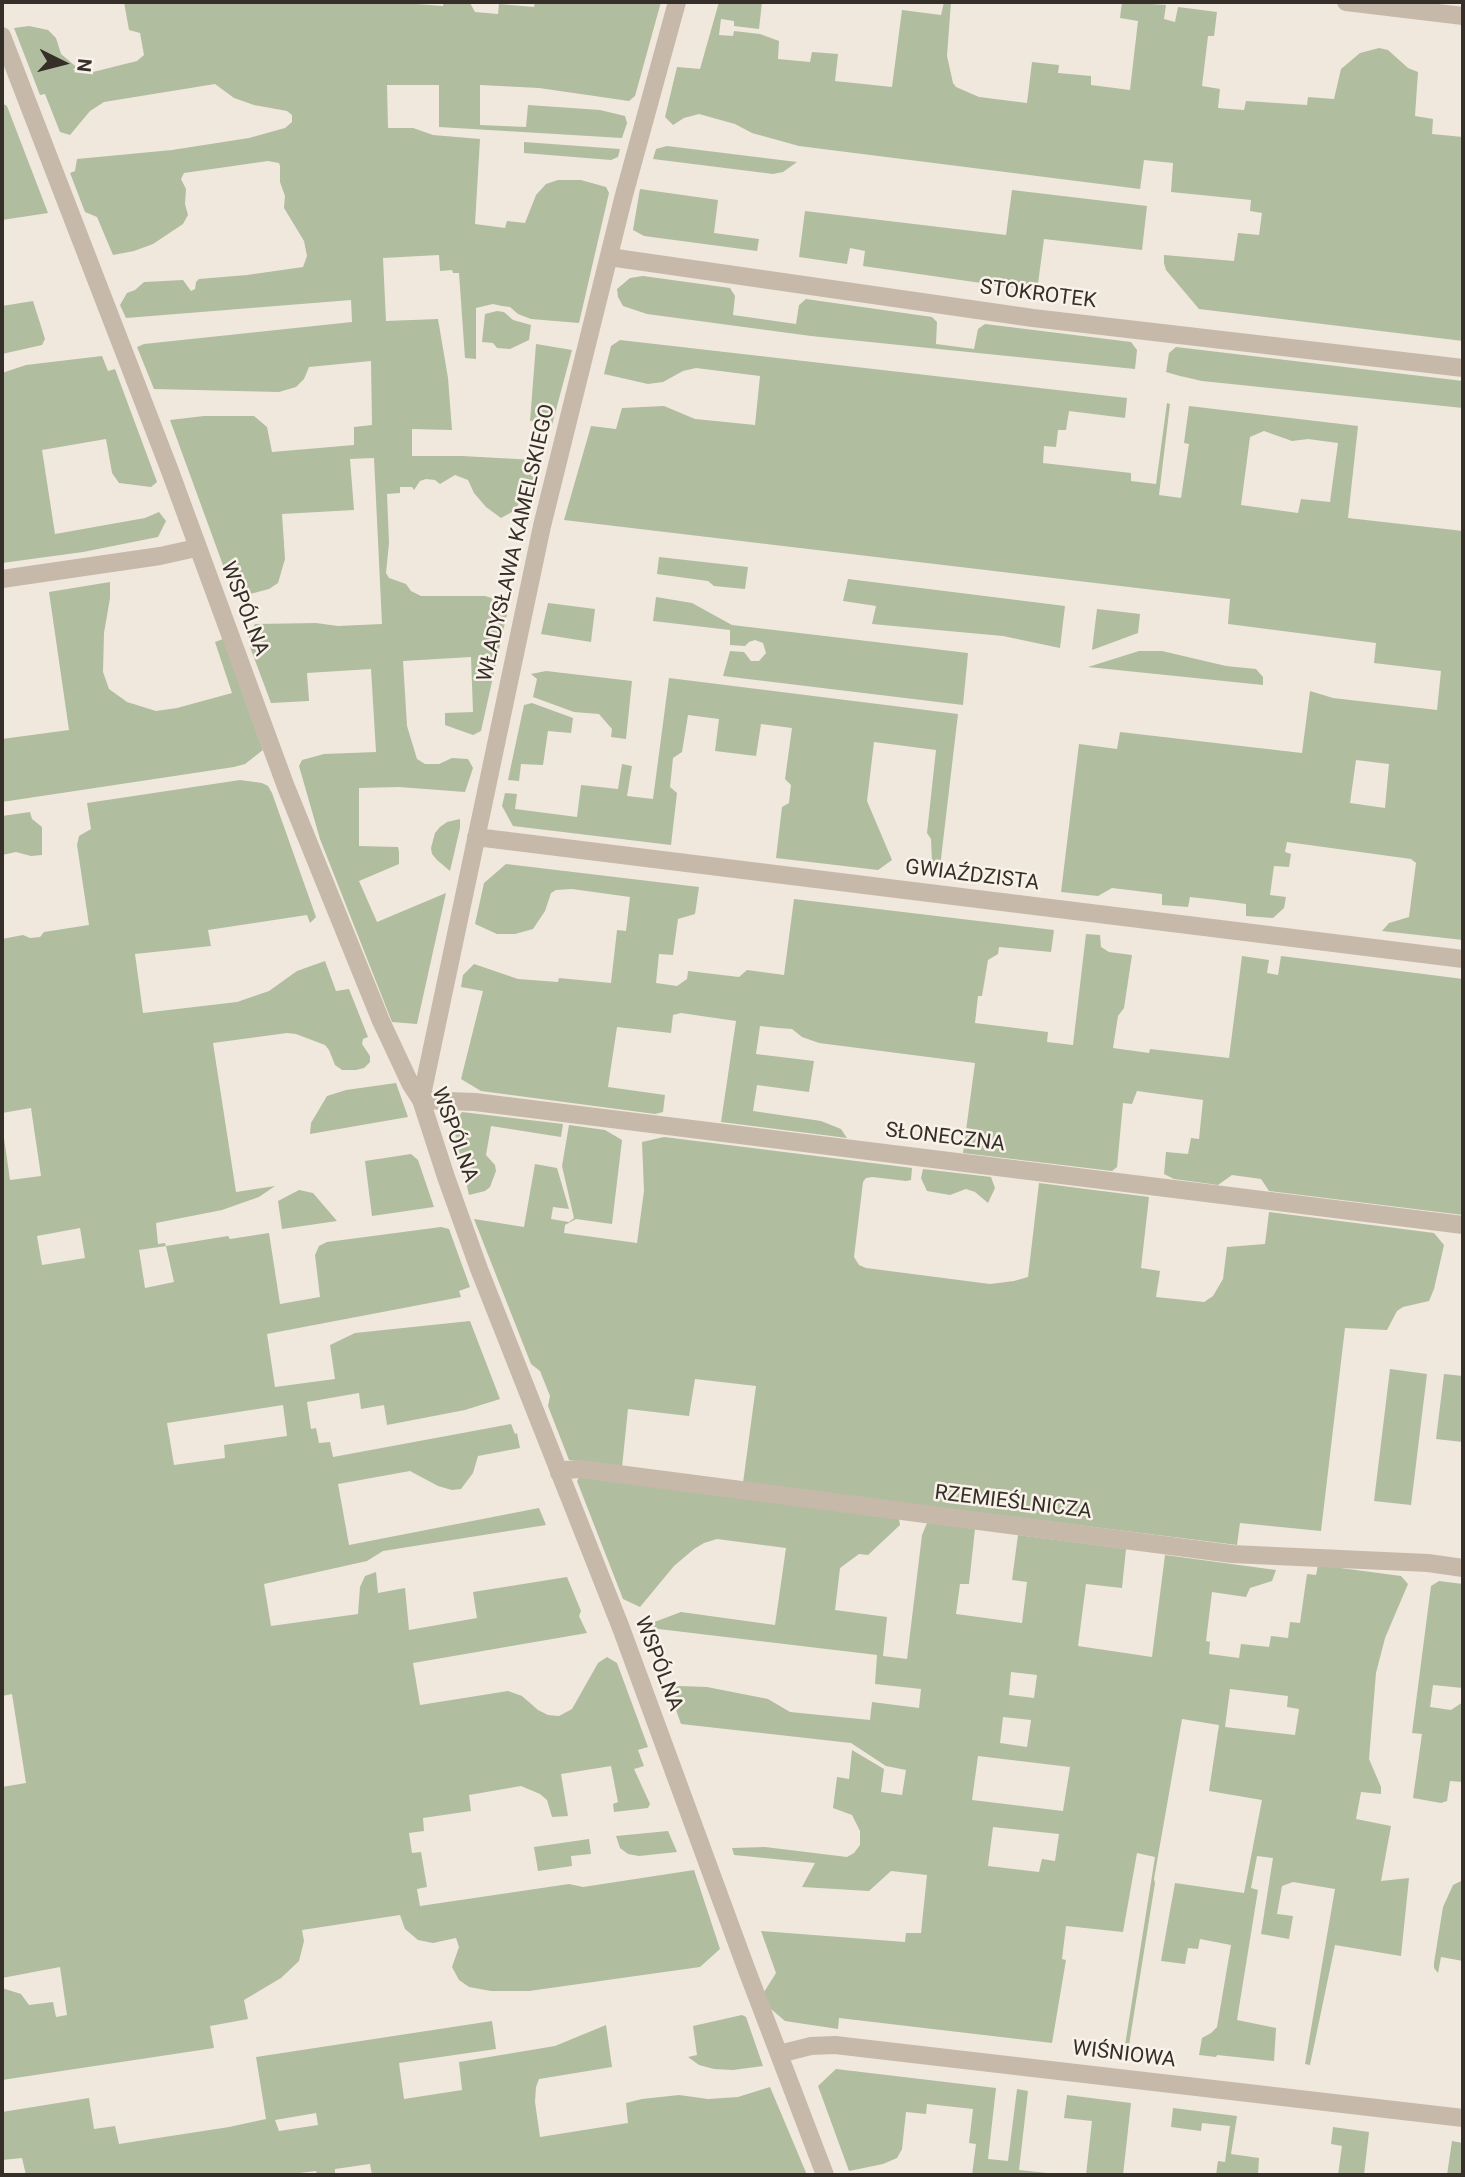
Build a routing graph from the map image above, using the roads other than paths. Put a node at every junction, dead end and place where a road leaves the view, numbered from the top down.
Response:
1 (677, 2) edge
2 (1346, 2) edge
3 (1463, 16) edge
4 (2, 36) edge
5 (609, 257) junction
6 (1463, 368) edge
7 (196, 548) junction
8 (2, 579) edge
9 (476, 837) junction
10 (1463, 959) edge
11 (421, 1100) junction
12 (1463, 1225) edge
13 (559, 1473) junction
14 (1463, 1568) edge
15 (779, 2054) junction
16 (1463, 2118) edge
17 (825, 2175) edge

1 - 5 street, WŁADYSŁAWA KAMELSKIEGO
2 - 3 street
4 - 7 street, WSPÓLNA
5 - 6 street, STOKROTEK
5 - 9 street, WŁADYSŁAWA KAMELSKIEGO
7 - 8 street
7 - 11 street, WSPÓLNA
9 - 10 street, GWIAŹDZISTA
9 - 11 street, WŁADYSŁAWA KAMELSKIEGO
11 - 12 street, SŁONECZNA
11 - 13 street, WSPÓLNA
13 - 14 street, RZEMIEŚLNICZA
13 - 15 street, WSPÓLNA
15 - 16 street, WIŚNIOWA
15 - 17 street, WSPÓLNA

